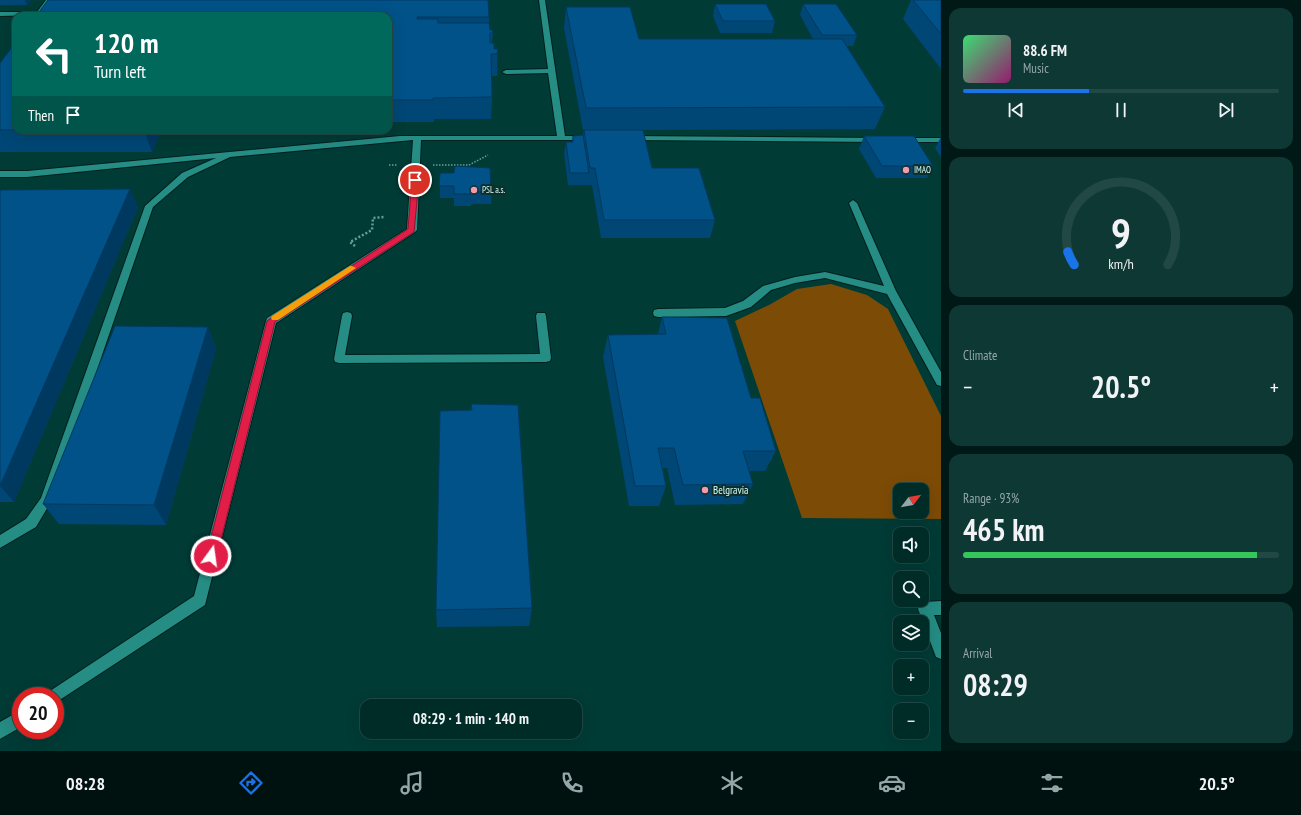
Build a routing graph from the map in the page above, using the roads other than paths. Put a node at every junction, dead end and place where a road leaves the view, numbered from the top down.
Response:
1 (49, 0) edge
2 (542, 0) edge
3 (40, 12) edge
4 (0, 14) edge
5 (12, 14) edge
6 (552, 71) junction
7 (506, 72) dead end
8 (417, 138) junction
9 (561, 138) junction
10 (601, 138) edge
11 (625, 138) edge
12 (941, 140) edge
13 (234, 154) junction
14 (0, 174) edge
15 (853, 203) dead end
16 (891, 291) junction
17 (658, 313) dead end
18 (347, 316) dead end
19 (541, 316) dead end
20 (941, 382) edge
21 (0, 542) edge
22 (941, 608) edge
23 (941, 652) edge
24 (64, 690) edge
25 (12, 724) edge
26 (0, 731) edge

1 - 3 lane
2 - 6 lane
4 - 5 lane
6 - 7 lane
6 - 9 lane
8 - 9 lane
8 - 13 lane
8 - 24 lane
9 - 10 lane
11 - 12 lane
13 - 14 lane
13 - 21 lane
15 - 16 lane
16 - 17 lane
16 - 20 lane
18 - 19 lane
22 - 23 lane
25 - 26 lane

